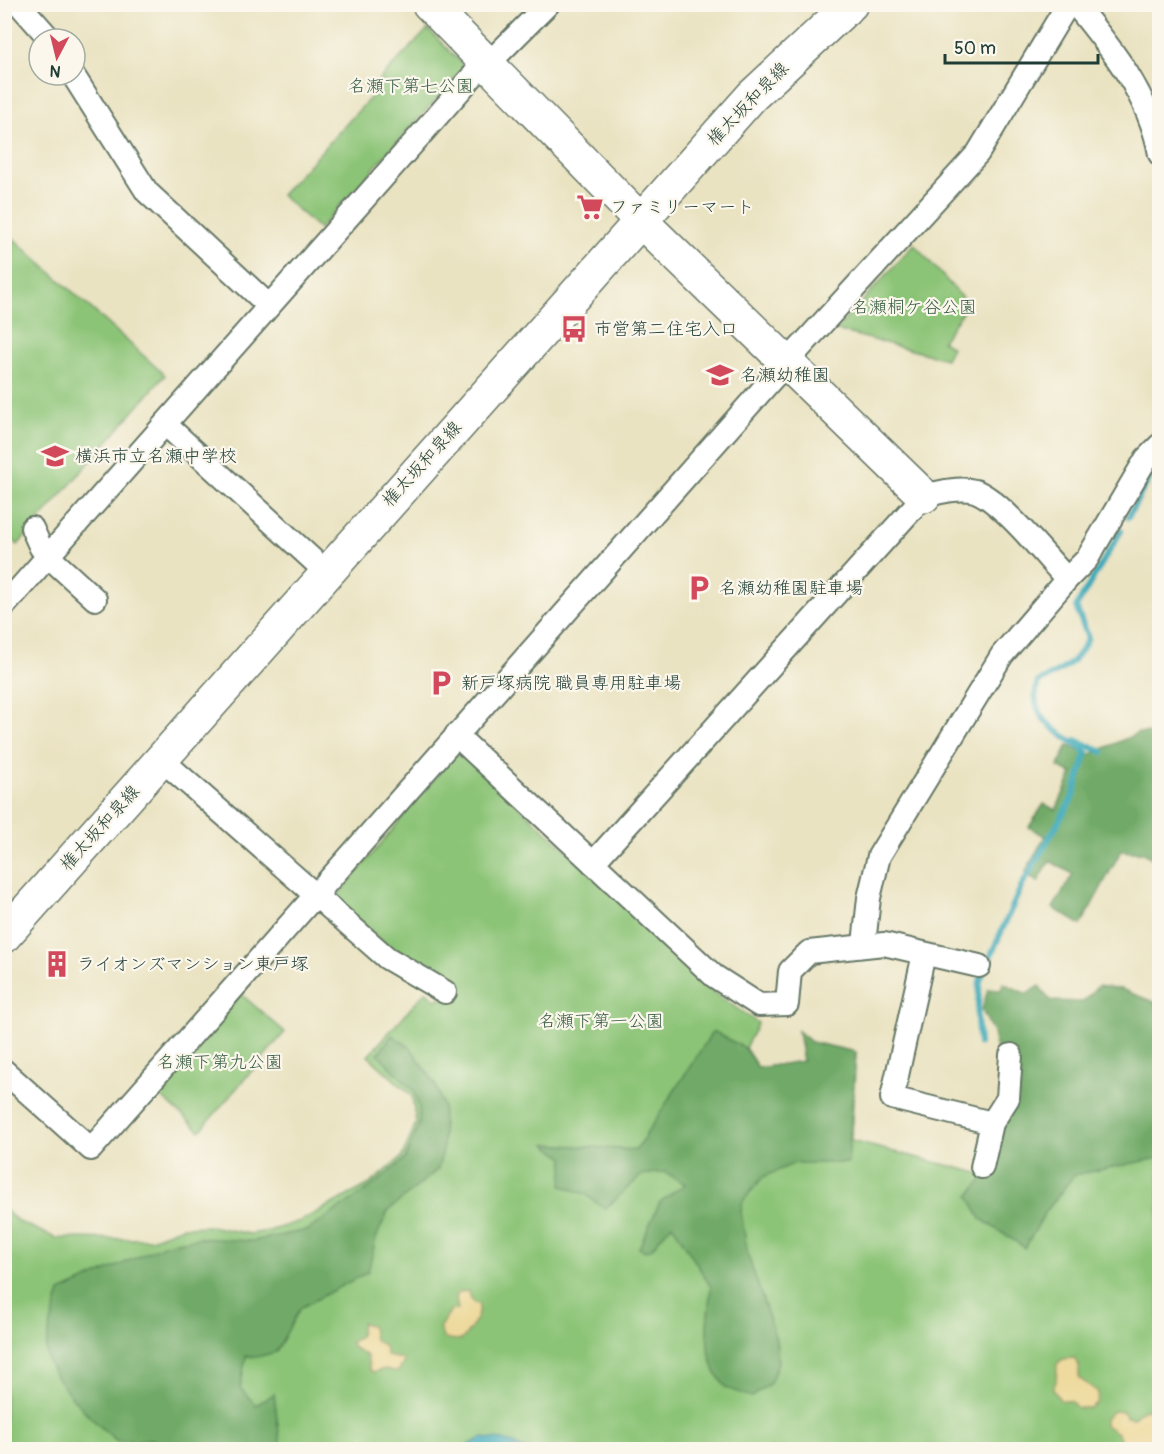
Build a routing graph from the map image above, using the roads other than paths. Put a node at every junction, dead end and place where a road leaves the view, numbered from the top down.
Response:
1 (19, 4) edge
2 (429, 4) edge
3 (548, 4) edge
4 (851, 4) edge
5 (1068, 4) edge
6 (1075, 4) edge
7 (39, 27) edge
8 (486, 64) junction
9 (81, 87) edge
10 (1160, 154) edge
11 (641, 221) junction
12 (268, 305) junction
13 (787, 362) junction
14 (165, 424) junction
15 (1160, 445) edge
16 (924, 496) junction
17 (40, 544) junction
18 (326, 572) junction
19 (1066, 579) junction
20 (95, 599) dead end
21 (4, 606) edge
22 (456, 735) junction
23 (161, 759) junction
24 (593, 863) junction
25 (313, 895) junction
26 (4, 936) edge
27 (864, 944) junction
28 (924, 954) junction
29 (979, 966) dead end
30 (445, 992) dead end
31 (1011, 1055) dead end
32 (4, 1071) edge
33 (992, 1123) junction
34 (982, 1167) dead end

1 - 7 street
2 - 8 street
3 - 8 street
4 - 11 street, 権太坂和泉線
5 - 13 street
6 - 10 street
8 - 11 street
8 - 12 street
9 - 12 street
11 - 13 street
11 - 18 street, 権太坂和泉線
12 - 14 street
13 - 16 street
13 - 22 street
14 - 17 street
14 - 18 street
15 - 19 street
16 - 19 street
16 - 24 street
17 - 20 street
17 - 21 street
18 - 23 street, 権太坂和泉線
19 - 27 street
22 - 24 street
22 - 25 street
23 - 25 street
23 - 26 street, 権太坂和泉線
24 - 27 street
25 - 30 street
25 - 32 street
27 - 28 street
28 - 29 street
28 - 33 street
31 - 33 street
33 - 34 street

